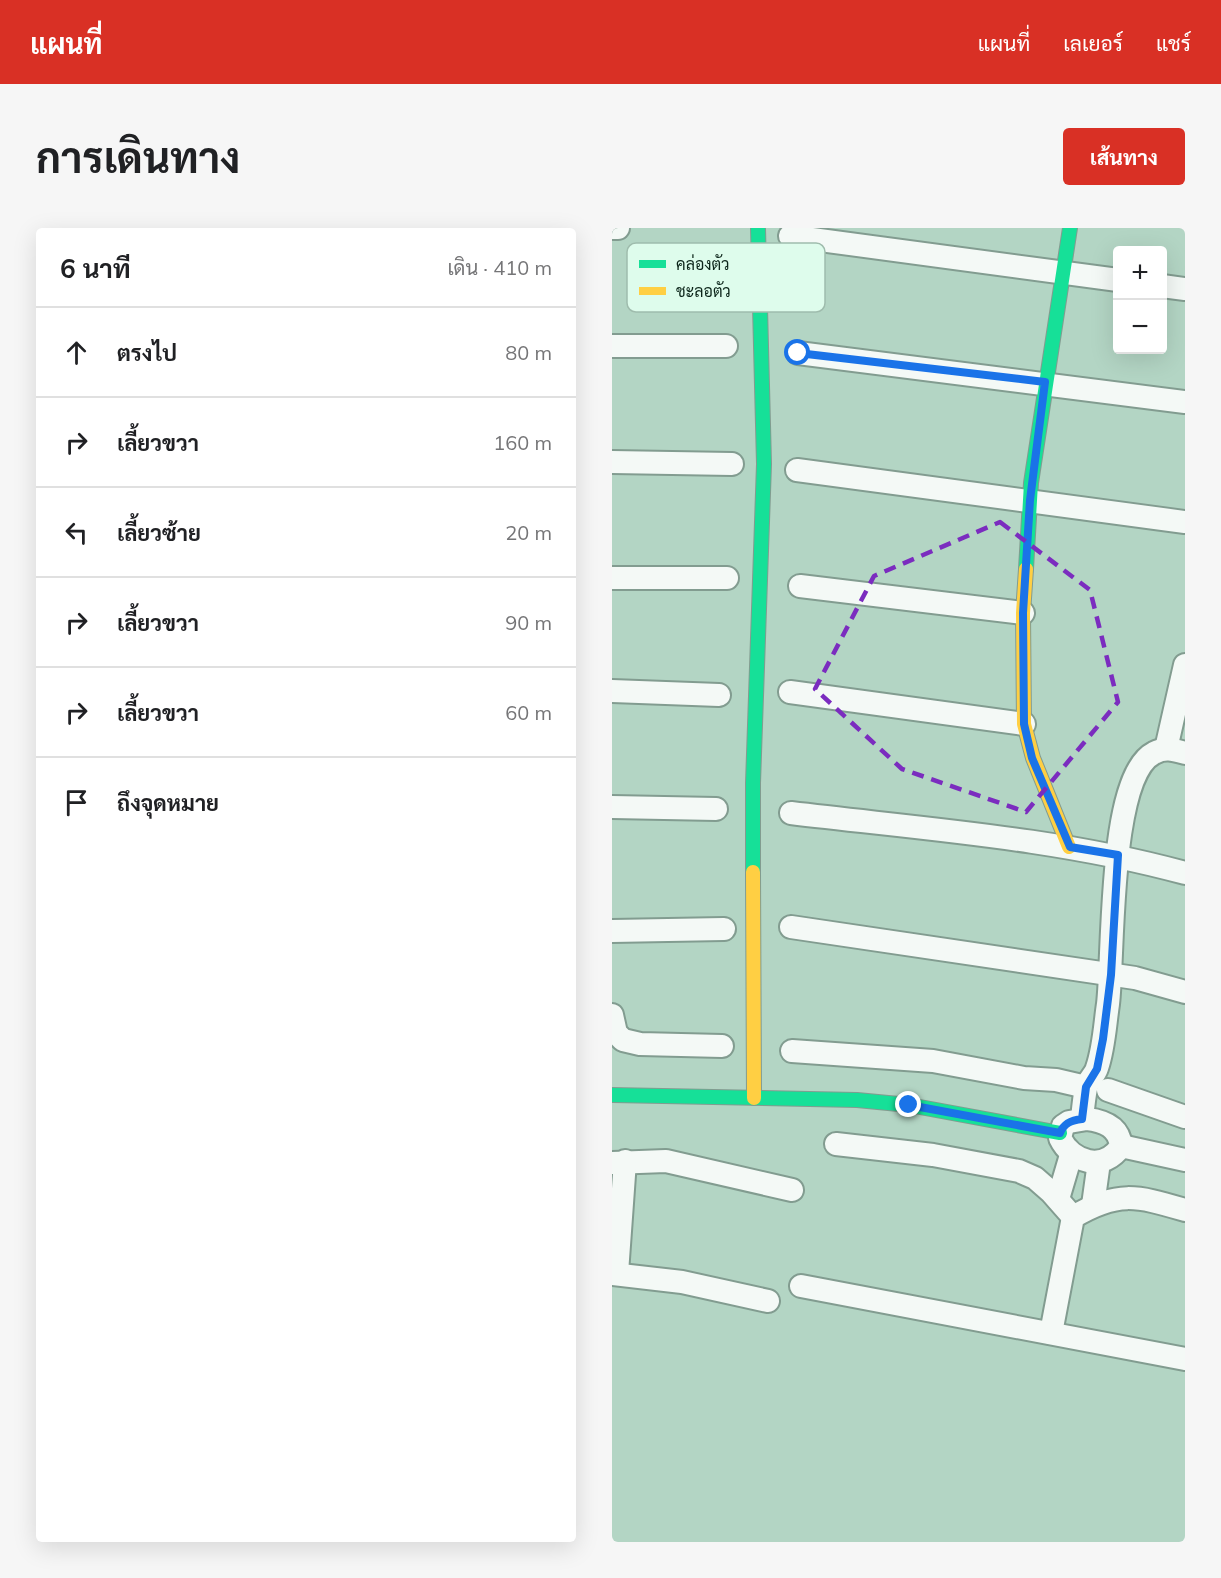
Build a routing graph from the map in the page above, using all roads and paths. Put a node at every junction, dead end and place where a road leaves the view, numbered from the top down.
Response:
1 (612, 228) edge
2 (618, 228) edge
3 (758, 228) edge
4 (1070, 228) edge
5 (790, 236) dead end
6 (758, 243) edge
7 (1063, 273) junction
8 (1113, 279) edge
9 (1167, 287) edge
10 (1185, 289) edge
11 (760, 312) edge
12 (612, 346) edge
13 (726, 346) dead end
14 (798, 353) dead end
15 (1045, 382) junction
16 (1185, 402) edge
17 (612, 462) edge
18 (732, 464) dead end
19 (797, 470) dead end
20 (1030, 500) junction
21 (1185, 522) edge
22 (612, 578) edge
23 (728, 578) dead end
24 (800, 586) dead end
25 (1023, 613) junction
26 (1185, 665) edge
27 (612, 691) edge
28 (790, 692) dead end
29 (719, 695) dead end
30 (1024, 724) junction
31 (1176, 751) edge
32 (612, 807) edge
33 (716, 809) dead end
34 (791, 813) dead end
35 (1070, 847) junction
36 (1118, 855) junction
37 (1185, 873) edge
38 (791, 927) dead end
39 (724, 929) dead end
40 (612, 932) edge
41 (1111, 975) junction
42 (1185, 992) edge
43 (612, 1015) edge
44 (722, 1046) dead end
45 (792, 1051) dead end
46 (1097, 1082) junction
47 (612, 1095) edge
48 (754, 1098) junction
49 (1185, 1117) edge
50 (1092, 1120) junction
51 (1060, 1133) junction
52 (836, 1144) dead end
53 (1121, 1146) junction
54 (1071, 1155) junction
55 (1185, 1160) edge
56 (618, 1162) edge
57 (1099, 1162) junction
58 (792, 1190) dead end
59 (1058, 1198) junction
60 (1093, 1205) junction
61 (1185, 1210) edge
62 (1073, 1217) junction
63 (614, 1273) edge
64 (801, 1286) dead end
65 (768, 1301) dead end
66 (1051, 1333) junction
67 (1185, 1359) edge

1 - 2 street
3 - 6 street
4 - 7 street
5 - 7 street
7 - 8 street
7 - 15 street
9 - 10 street
11 - 48 street
12 - 13 street
14 - 15 street
15 - 16 street
15 - 20 street
17 - 18 street
19 - 20 street
20 - 21 street
20 - 25 street
22 - 23 street
24 - 25 street
25 - 30 street
26 - 31 street
27 - 29 street
28 - 30 street
30 - 35 street
31 - 36 street
32 - 33 street
34 - 35 street
35 - 36 street
36 - 37 street
36 - 41 street
38 - 41 street
39 - 40 street
41 - 42 street
41 - 46 street
43 - 44 street
45 - 46 street
46 - 49 street
46 - 50 street
47 - 48 street
48 - 51 street
50 - 51 street
50 - 53 street
51 - 54 street
52 - 59 street
53 - 55 street
53 - 57 street
54 - 57 street
54 - 59 street
56 - 58 street
56 - 63 street
57 - 60 street
59 - 62 street
60 - 61 street
60 - 62 street
62 - 66 street
63 - 65 street
64 - 66 street
66 - 67 street

